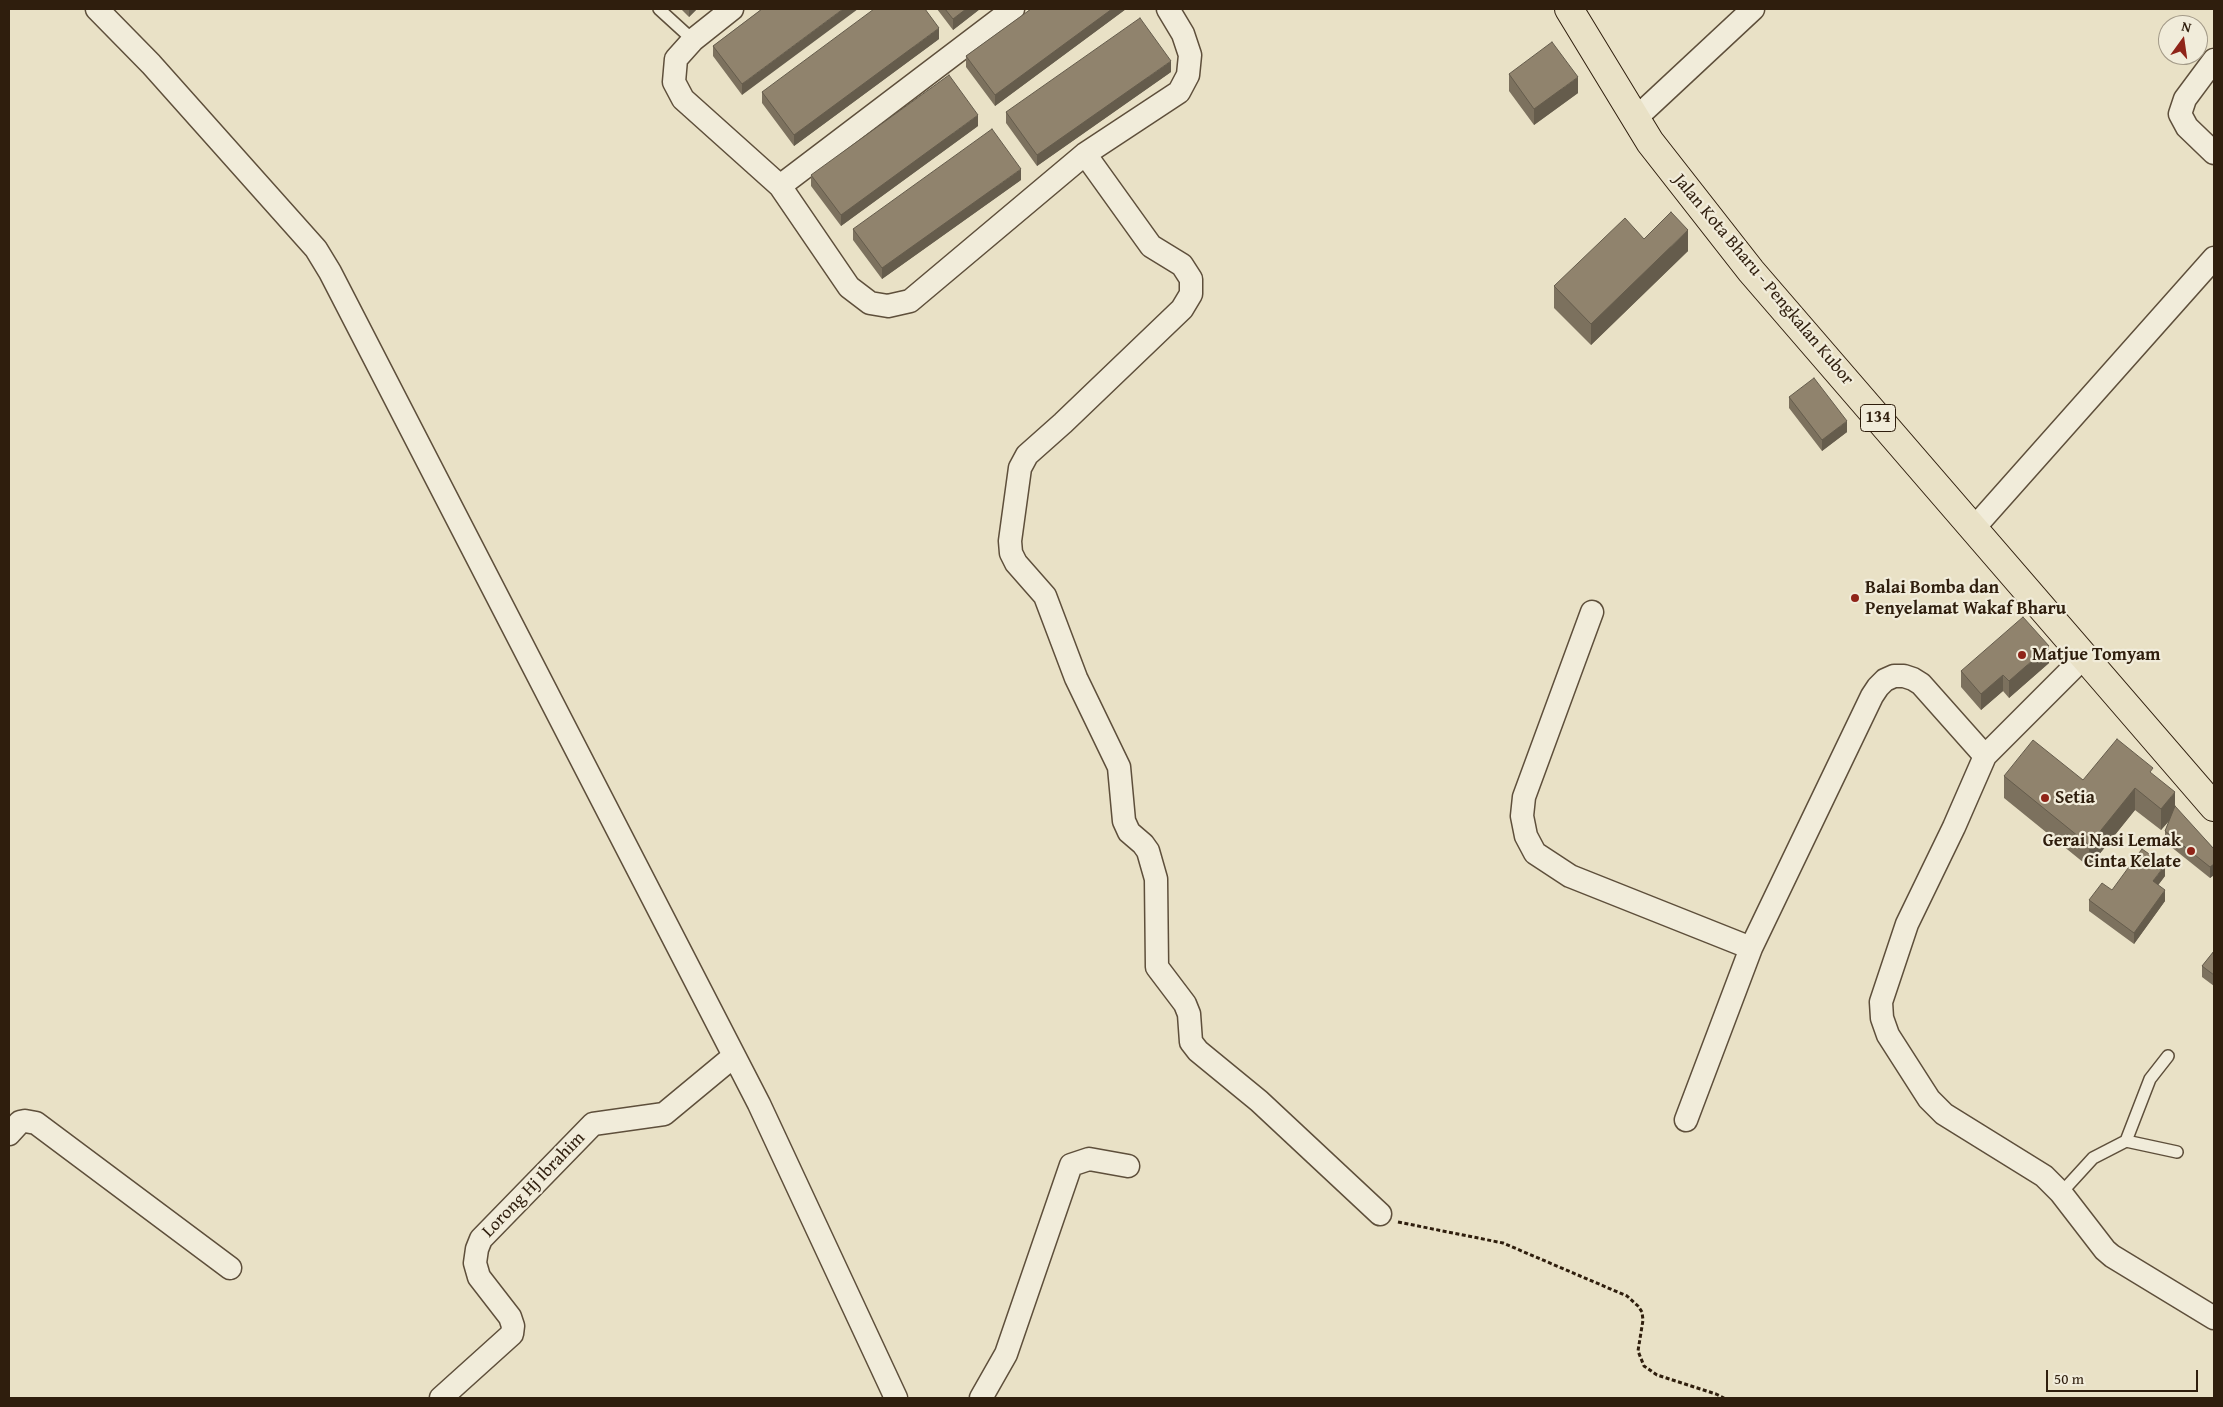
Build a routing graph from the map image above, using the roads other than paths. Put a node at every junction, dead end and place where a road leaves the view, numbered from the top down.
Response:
1 (97, 9) edge
2 (659, 9) edge
3 (732, 9) edge
4 (1013, 9) edge
5 (1168, 9) edge
6 (1569, 9) edge
7 (1753, 9) edge
8 (693, 40) junction
9 (2214, 60) edge
10 (1635, 120) junction
11 (1085, 154) junction
12 (2214, 154) edge
13 (780, 186) junction
14 (2214, 258) edge
15 (1974, 528) junction
16 (1592, 612) dead end
17 (2085, 656) junction
18 (1985, 756) junction
19 (2214, 807) edge
20 (1752, 948) junction
21 (734, 1056) junction
22 (2168, 1056) dead end
23 (1686, 1120) dead end
24 (9, 1134) edge
25 (2126, 1141) junction
26 (2178, 1152) dead end
27 (1128, 1166) dead end
28 (2061, 1193) junction
29 (1380, 1214) road end
30 (230, 1268) dead end
31 (2214, 1318) edge
32 (441, 1398) edge
33 (896, 1398) edge
34 (981, 1398) edge

1 - 21 street
2 - 8 lane
3 - 8 street
4 - 13 street
5 - 11 street
6 - 10 main road, Jalan Kota Bharu - Pengkalan Kubor / 134
7 - 10 street
8 - 13 street
9 - 12 street
10 - 15 main road, Jalan Kota Bharu - Pengkalan Kubor / 134
11 - 13 street
11 - 29 street
14 - 15 street
15 - 17 main road, Jalan Kota Bharu - Pengkalan Kubor / 134
16 - 20 street
17 - 18 street
17 - 19 main road, Jalan Kota Bharu - Pengkalan Kubor / 134
18 - 20 street
18 - 28 street
20 - 23 street
21 - 32 street, Lorong Hj Ibrahim
21 - 33 street
22 - 25 lane
24 - 30 street
25 - 26 lane
25 - 28 lane
27 - 34 street
28 - 31 street

